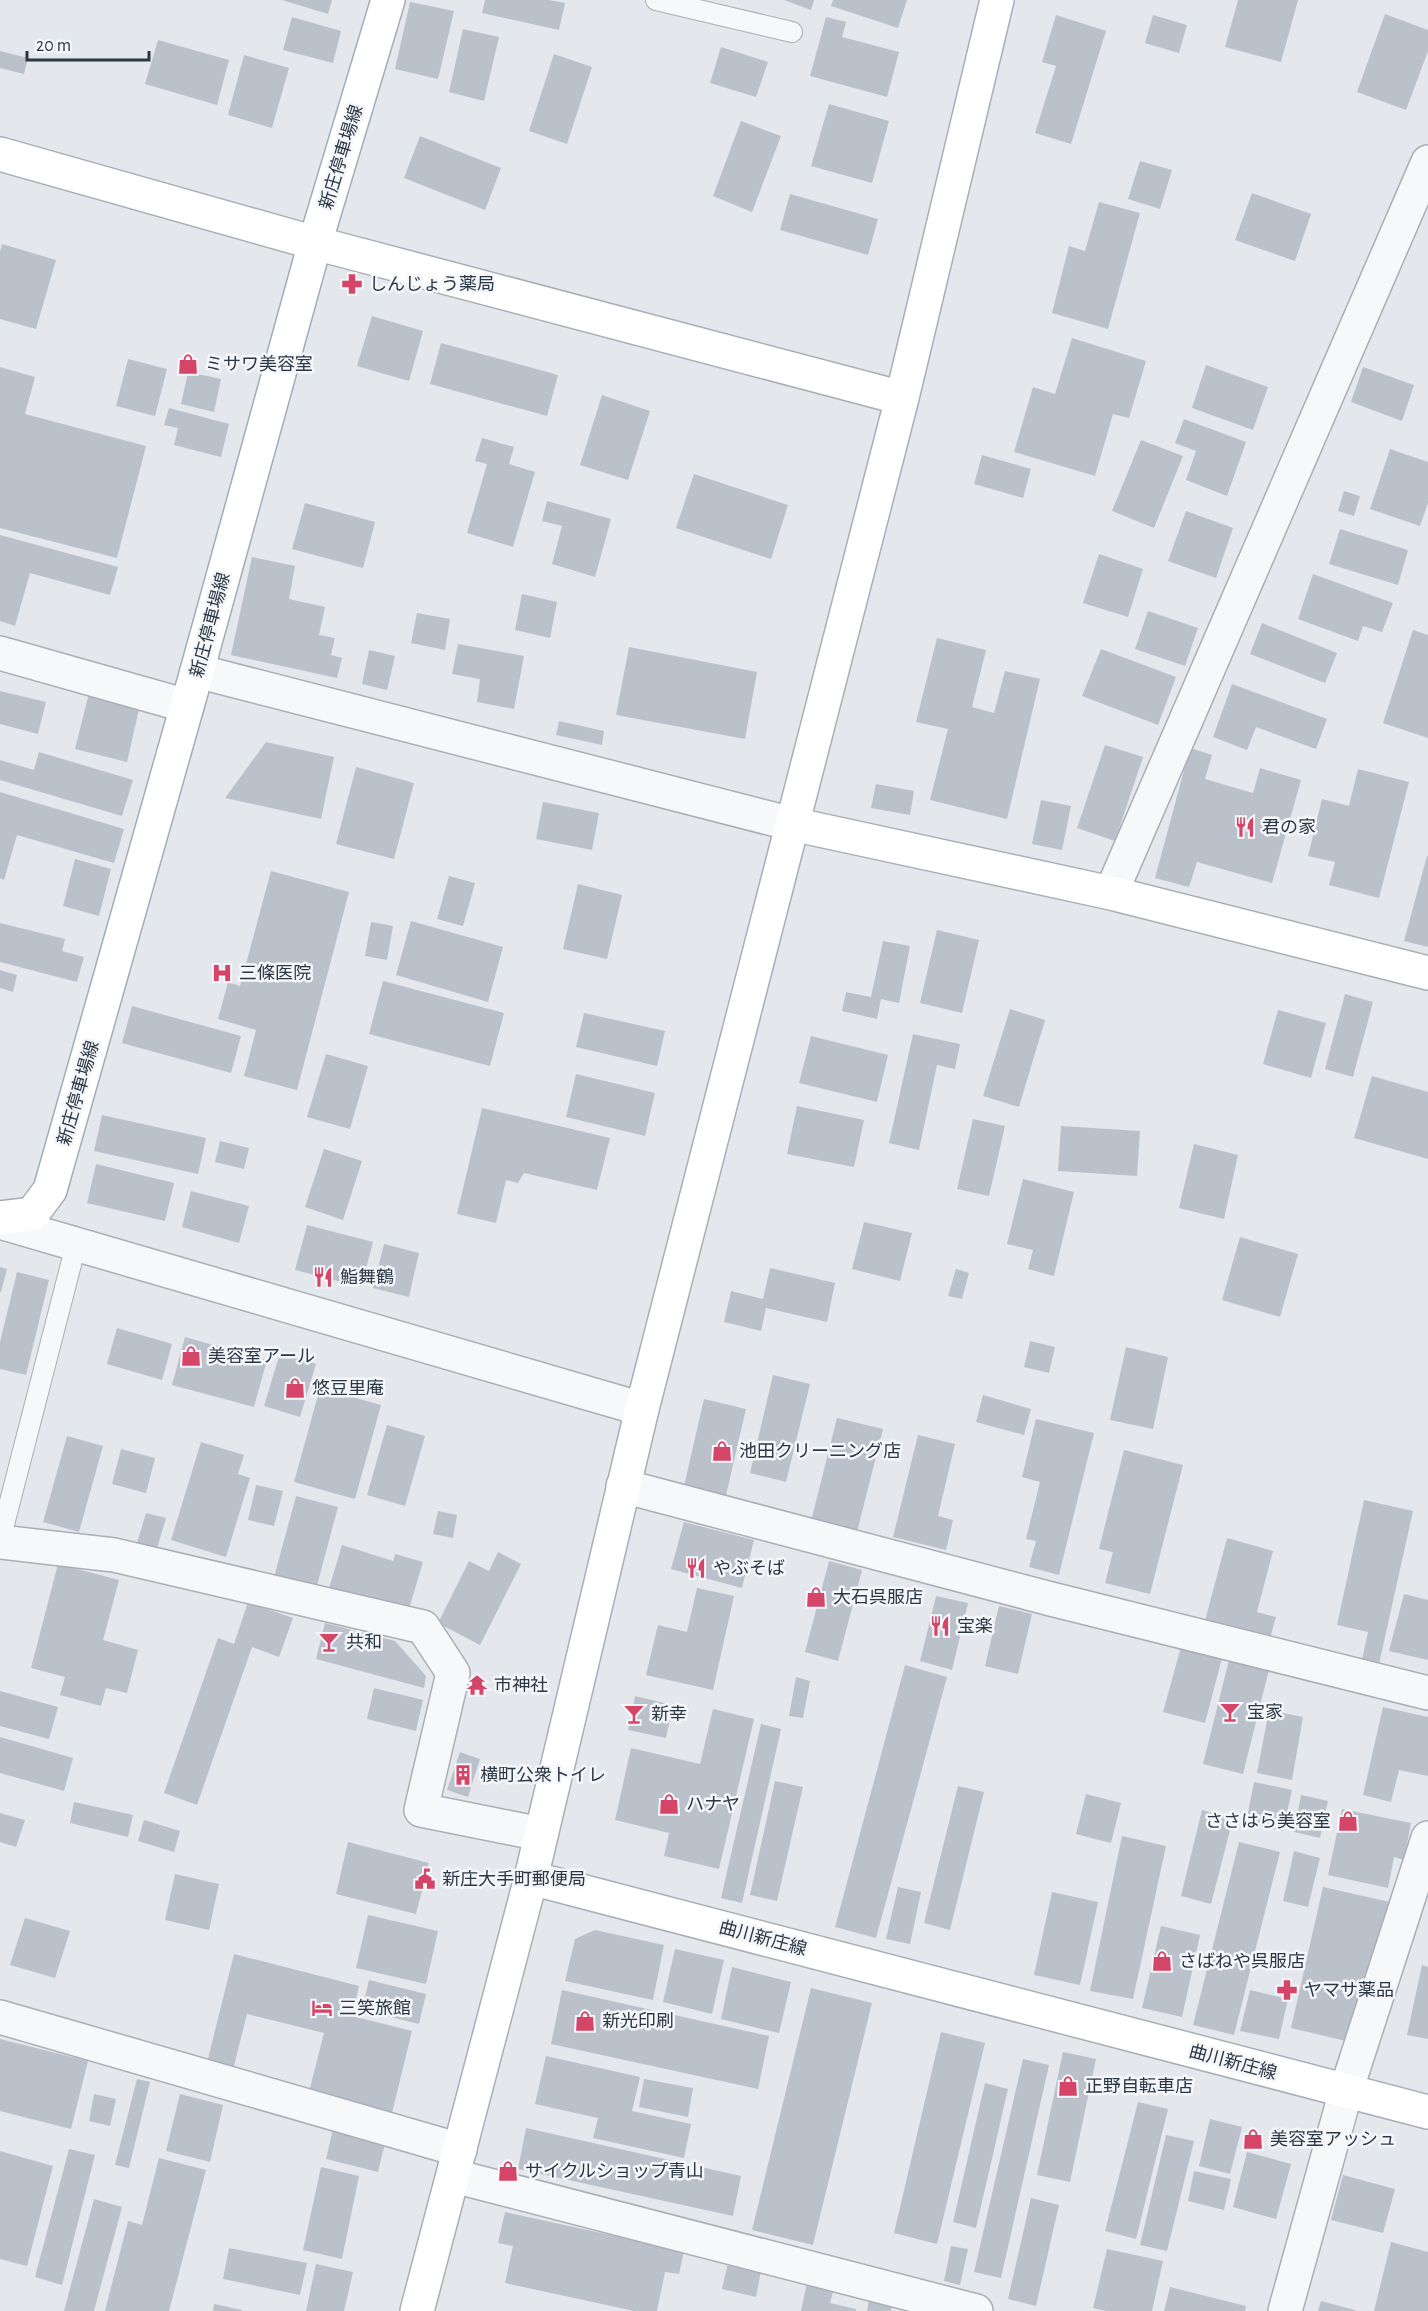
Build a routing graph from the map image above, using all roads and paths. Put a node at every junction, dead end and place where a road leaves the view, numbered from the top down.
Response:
1 (388, 0) edge
2 (656, 0) edge
3 (997, 0) edge
4 (703, 5) edge
5 (792, 32) dead end
6 (0, 154) edge
7 (1428, 162) edge
8 (315, 243) junction
9 (902, 398) junction
10 (0, 653) edge
11 (197, 671) junction
12 (188, 706) junction
13 (792, 824) junction
14 (1111, 893) junction
15 (1428, 973) edge
16 (0, 1220) edge
17 (76, 1245) junction
18 (642, 1409) junction
19 (623, 1486) junction
20 (0, 1541) edge
21 (1428, 1693) edge
22 (541, 1834) junction
23 (1428, 1838) edge
24 (531, 1878) junction
25 (0, 2017) edge
26 (1346, 2091) junction
27 (1428, 2112) edge
28 (457, 2163) junction
29 (417, 2311) edge
30 (975, 2311) edge
31 (1285, 2311) edge

1 - 8 street, 新庄停車場線
2 - 4 lane
3 - 9 street
4 - 5 lane
6 - 8 street
7 - 14 street
8 - 9 street
8 - 11 street, 新庄停車場線
9 - 13 street
10 - 12 street
11 - 12 street, 新庄停車場線
11 - 13 street
12 - 16 street, 新庄停車場線
13 - 14 street
13 - 18 street
14 - 15 street
16 - 17 street
17 - 18 street
17 - 20 lane
18 - 19 street
19 - 21 street
19 - 22 street
20 - 22 street
22 - 24 street
23 - 26 street
24 - 26 street, 曲川新庄線
24 - 28 street
25 - 28 street
26 - 27 street, 曲川新庄線
26 - 31 street
28 - 29 street
28 - 30 street

